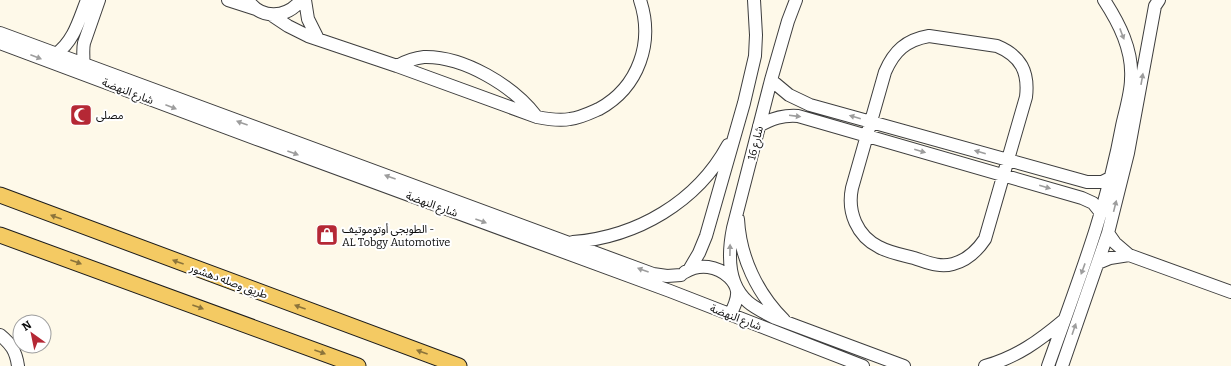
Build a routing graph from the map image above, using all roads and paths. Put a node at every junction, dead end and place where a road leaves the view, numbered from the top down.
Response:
1 (87, 0) edge
2 (99, 0) edge
3 (228, 0) edge
4 (248, 0) edge
5 (301, 0) edge
6 (305, 0) edge
7 (640, 0) edge
8 (754, 0) edge
9 (796, 0) edge
10 (1104, 0) edge
11 (1117, 0) edge
12 (1155, 2) edge
13 (264, 12) junction
14 (1112, 13) junction
15 (0, 33) edge
16 (318, 39) junction
17 (0, 43) edge
18 (56, 54) junction
19 (398, 66) junction
20 (82, 69) junction
21 (771, 80) junction
22 (537, 117) junction
23 (871, 122) junction
24 (759, 126) junction
25 (737, 128) junction
26 (867, 136) junction
27 (1123, 152) junction
28 (1008, 160) junction
29 (1004, 175) junction
30 (1112, 177) junction
31 (0, 195) edge
32 (738, 208) junction
33 (1102, 213) junction
34 (1108, 233) junction
35 (0, 235) edge
36 (1097, 245) junction
37 (567, 248) junction
38 (1129, 255) junction
39 (1098, 263) junction
40 (685, 272) junction
41 (737, 288) junction
42 (670, 291) junction
43 (1231, 292) edge
44 (730, 315) junction
45 (1064, 319) junction
46 (786, 322) junction
47 (0, 335) edge
48 (18, 366) edge
49 (358, 366) edge
50 (459, 366) edge
51 (863, 366) edge
52 (904, 366) edge
53 (985, 366) edge
54 (1048, 366) edge
55 (1062, 366) edge

1 - 18 street
2 - 20 street
3 - 13 street
4 - 13 street
5 - 13 street
6 - 16 street
7 - 22 street
8 - 25 street, شارع 16
9 - 21 street, شارع 16
10 - 14 street
11 - 14 street
27 -> 12 street
13 - 16 street
14 -> 27 street
15 - 18 street, شارع النهضة
16 - 19 street
17 -> 20 street, شارع النهضة
18 - 20 street, شارع النهضة
19 - 22 street
19 - 22 street
20 - 37 street, شارع النهضة
23 -> 21 street
21 - 24 street, شارع 16
23 - 26 street
28 -> 23 street
23 - 28 street
24 -> 26 street
24 - 32 street, شارع 16
25 - 37 street
25 - 40 street, شارع 16
26 -> 29 street
26 - 29 street
27 - 30 street
34 -> 27 street
28 - 29 street
28 - 30 street
29 -> 33 street
30 - 33 street
50 -> 31 main road, طريق وصله دهشور
41 -> 32 street, شارع 16
32 - 46 street
33 - 36 street
34 - 36 street
34 - 38 street
35 -> 49 main road
36 - 39 street
36 -> 45 street
40 -> 37 street, شارع النهضة
37 - 42 street, شارع النهضة
38 - 39 street
38 - 43 street
55 -> 39 street
40 - 41 street, شارع النهضة
40 - 42 street, شارع 16
41 - 44 street
41 - 46 street, شارع النهضة
42 - 44 street, شارع النهضة
44 - 51 street, شارع النهضة
45 - 53 street
45 - 54 street
46 - 52 street, شارع النهضة
47 - 48 street

